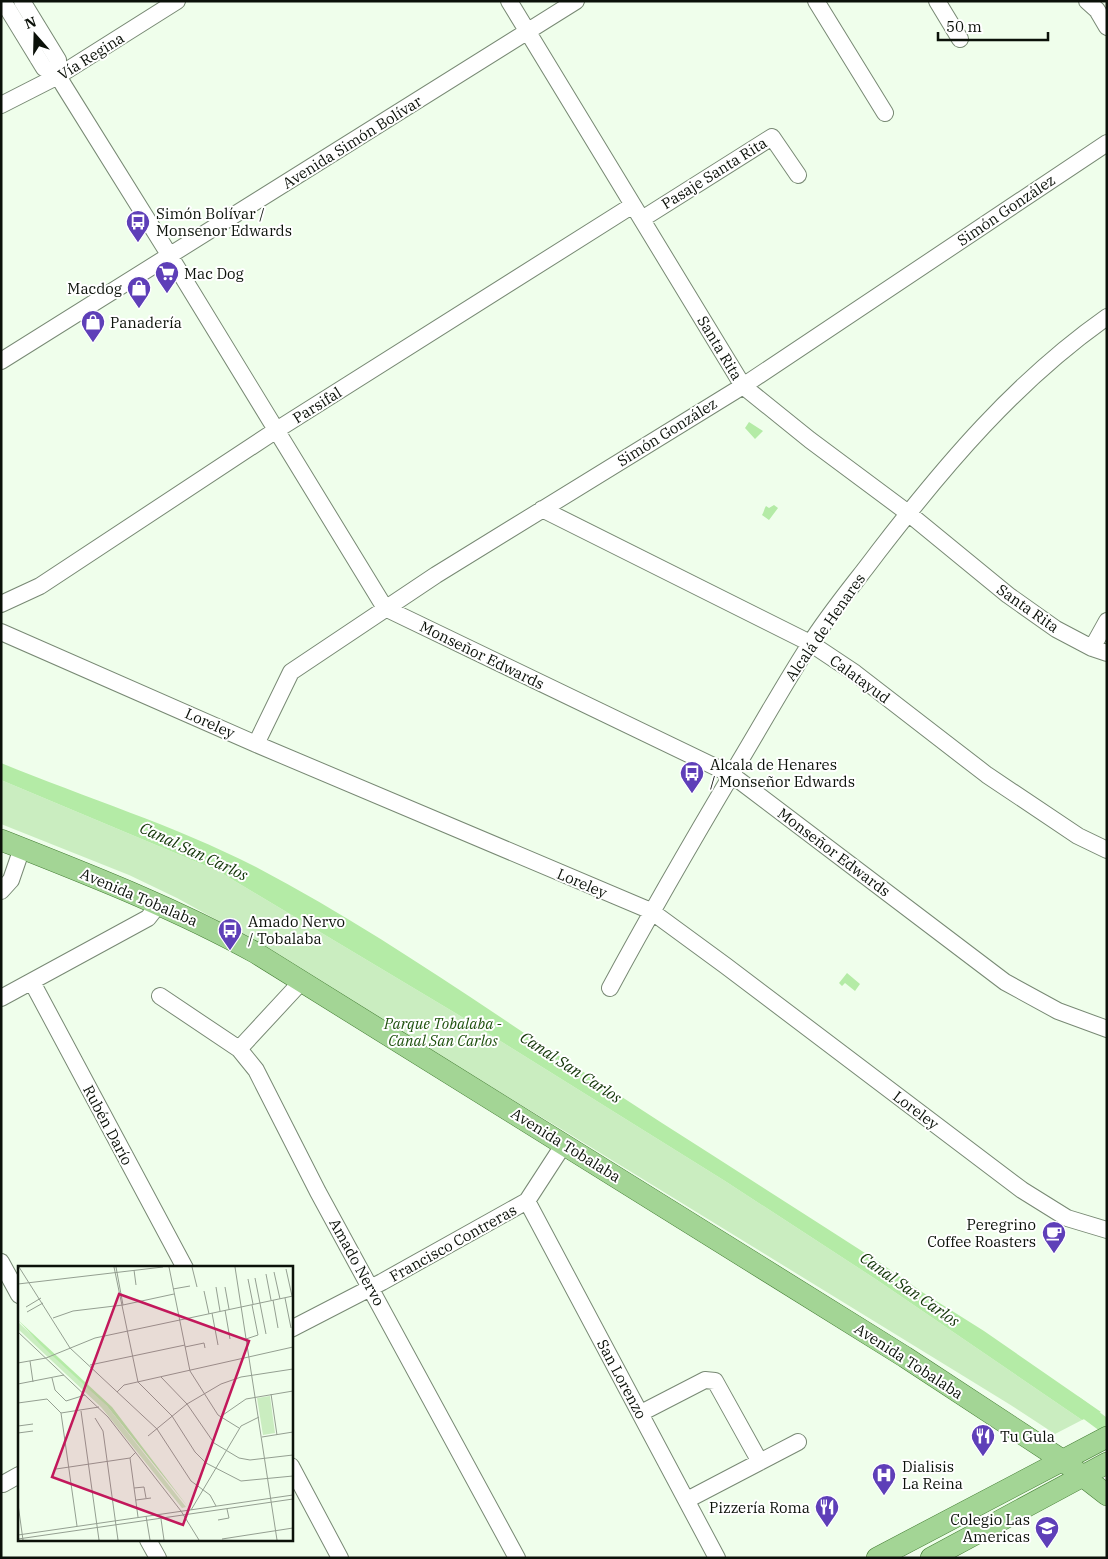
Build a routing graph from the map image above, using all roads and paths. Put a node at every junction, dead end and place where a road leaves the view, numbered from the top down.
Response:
1 (3, 1) edge
2 (22, 1) edge
3 (177, 1) edge
4 (509, 1) edge
5 (576, 1) edge
6 (816, 1) edge
7 (937, 1) edge
8 (1087, 1) edge
9 (1107, 28) edge
10 (527, 32) junction
11 (960, 39) dead end
12 (58, 76) junction
13 (1, 105) edge
14 (885, 113) dead end
15 (1107, 143) edge
16 (798, 175) dead end
17 (637, 212) junction
18 (170, 256) junction
19 (1107, 317) edge
20 (1, 361) edge
21 (743, 386) junction
22 (275, 431) junction
23 (542, 509) junction
24 (908, 513) junction
25 (1, 604) edge
26 (385, 608) junction
27 (1107, 621) edge
28 (1, 632) edge
29 (810, 643) junction
30 (1100, 650) edge
31 (256, 744) junction
32 (732, 775) junction
33 (1, 840) edge
34 (22, 848) junction
35 (1107, 850) edge
36 (1, 891) edge
37 (159, 904) junction
38 (651, 911) junction
39 (302, 981) junction
40 (32, 982) junction
41 (610, 988) dead end
42 (160, 996) dead end
43 (1, 998) edge
44 (1107, 1029) edge
45 (239, 1050) junction
46 (564, 1144) junction
47 (527, 1201) junction
48 (1107, 1230) edge
49 (1, 1262) edge
50 (184, 1266) edge
51 (371, 1288) junction
52 (18, 1293) edge
53 (292, 1328) edge
54 (641, 1413) junction
55 (1103, 1440) edge
56 (798, 1442) dead end
57 (1062, 1460) junction
58 (760, 1462) junction
59 (1107, 1463) edge
60 (292, 1468) edge
61 (18, 1476) edge
62 (1083, 1476) junction
63 (3, 1484) dead end
64 (1107, 1494) edge
65 (687, 1500) junction
66 (149, 1542) edge
67 (158, 1558) edge
68 (340, 1558) edge
69 (517, 1558) edge
70 (717, 1558) edge
71 (877, 1558) edge
72 (931, 1558) edge

1 - 12 street
2 - 12 street
3 - 12 street, Vía Regina
4 - 10 street, Santa Rita
5 - 10 street, Avenida Simón Bolívar
6 - 14 street
7 - 11 street
8 - 9 street
10 - 17 street, Santa Rita
10 - 18 street, Avenida Simón Bolívar
12 - 13 street, Vía Regina
12 - 18 street
15 - 21 street, Simón González
16 - 17 street, Pasaje Santa Rita
17 - 21 street, Santa Rita
17 - 22 street, Parsifal
18 - 20 street, Avenida Simón Bolívar
18 - 22 street
19 - 24 street, Alcalá de Henares
21 - 23 street, Simón González
21 - 24 street, Santa Rita
22 - 25 street, Parsifal
22 - 26 street
23 - 26 street, Simón González
23 - 29 street, Calatayud
24 - 29 street, Alcalá de Henares
24 - 30 street, Santa Rita
26 - 31 street, Simón González
26 - 32 street, Monseñor Edwards
27 - 30 street
28 - 31 street, Loreley
29 - 32 street, Alcalá de Henares
29 - 35 street, Calatayud
31 - 38 street, Loreley
32 - 38 street, Alcalá de Henares
32 - 44 street, Monseñor Edwards
33 - 34 main road, Avenida Tobalaba
34 - 36 street
34 - 37 main road, Avenida Tobalaba
37 - 39 main road, Avenida Tobalaba
37 - 40 street
38 - 41 street, Alcalá de Henares
38 - 48 street, Loreley
39 - 45 street
39 - 46 main road, Avenida Tobalaba
40 - 43 street
40 - 50 street, Rubén Darío
42 - 45 street, Amado Nervo
45 - 51 street, Amado Nervo
46 - 47 street, Francisco Contreras
46 - 57 main road, Avenida Tobalaba
47 - 51 street, Francisco Contreras
47 - 54 street, San Lorenzo
49 - 52 street
51 - 53 street, Francisco Contreras
51 - 69 street, Amado Nervo
54 - 58 street
54 - 65 street, San Lorenzo
55 - 57 main road
56 - 58 street
57 - 62 main road, Avenida Tobalaba
57 - 71 main road
58 - 65 street
59 - 62 main road
60 - 68 street
61 - 63 street
62 - 64 main road, Avenida Tobalaba
62 - 72 main road
65 - 70 street, San Lorenzo
66 - 67 street

